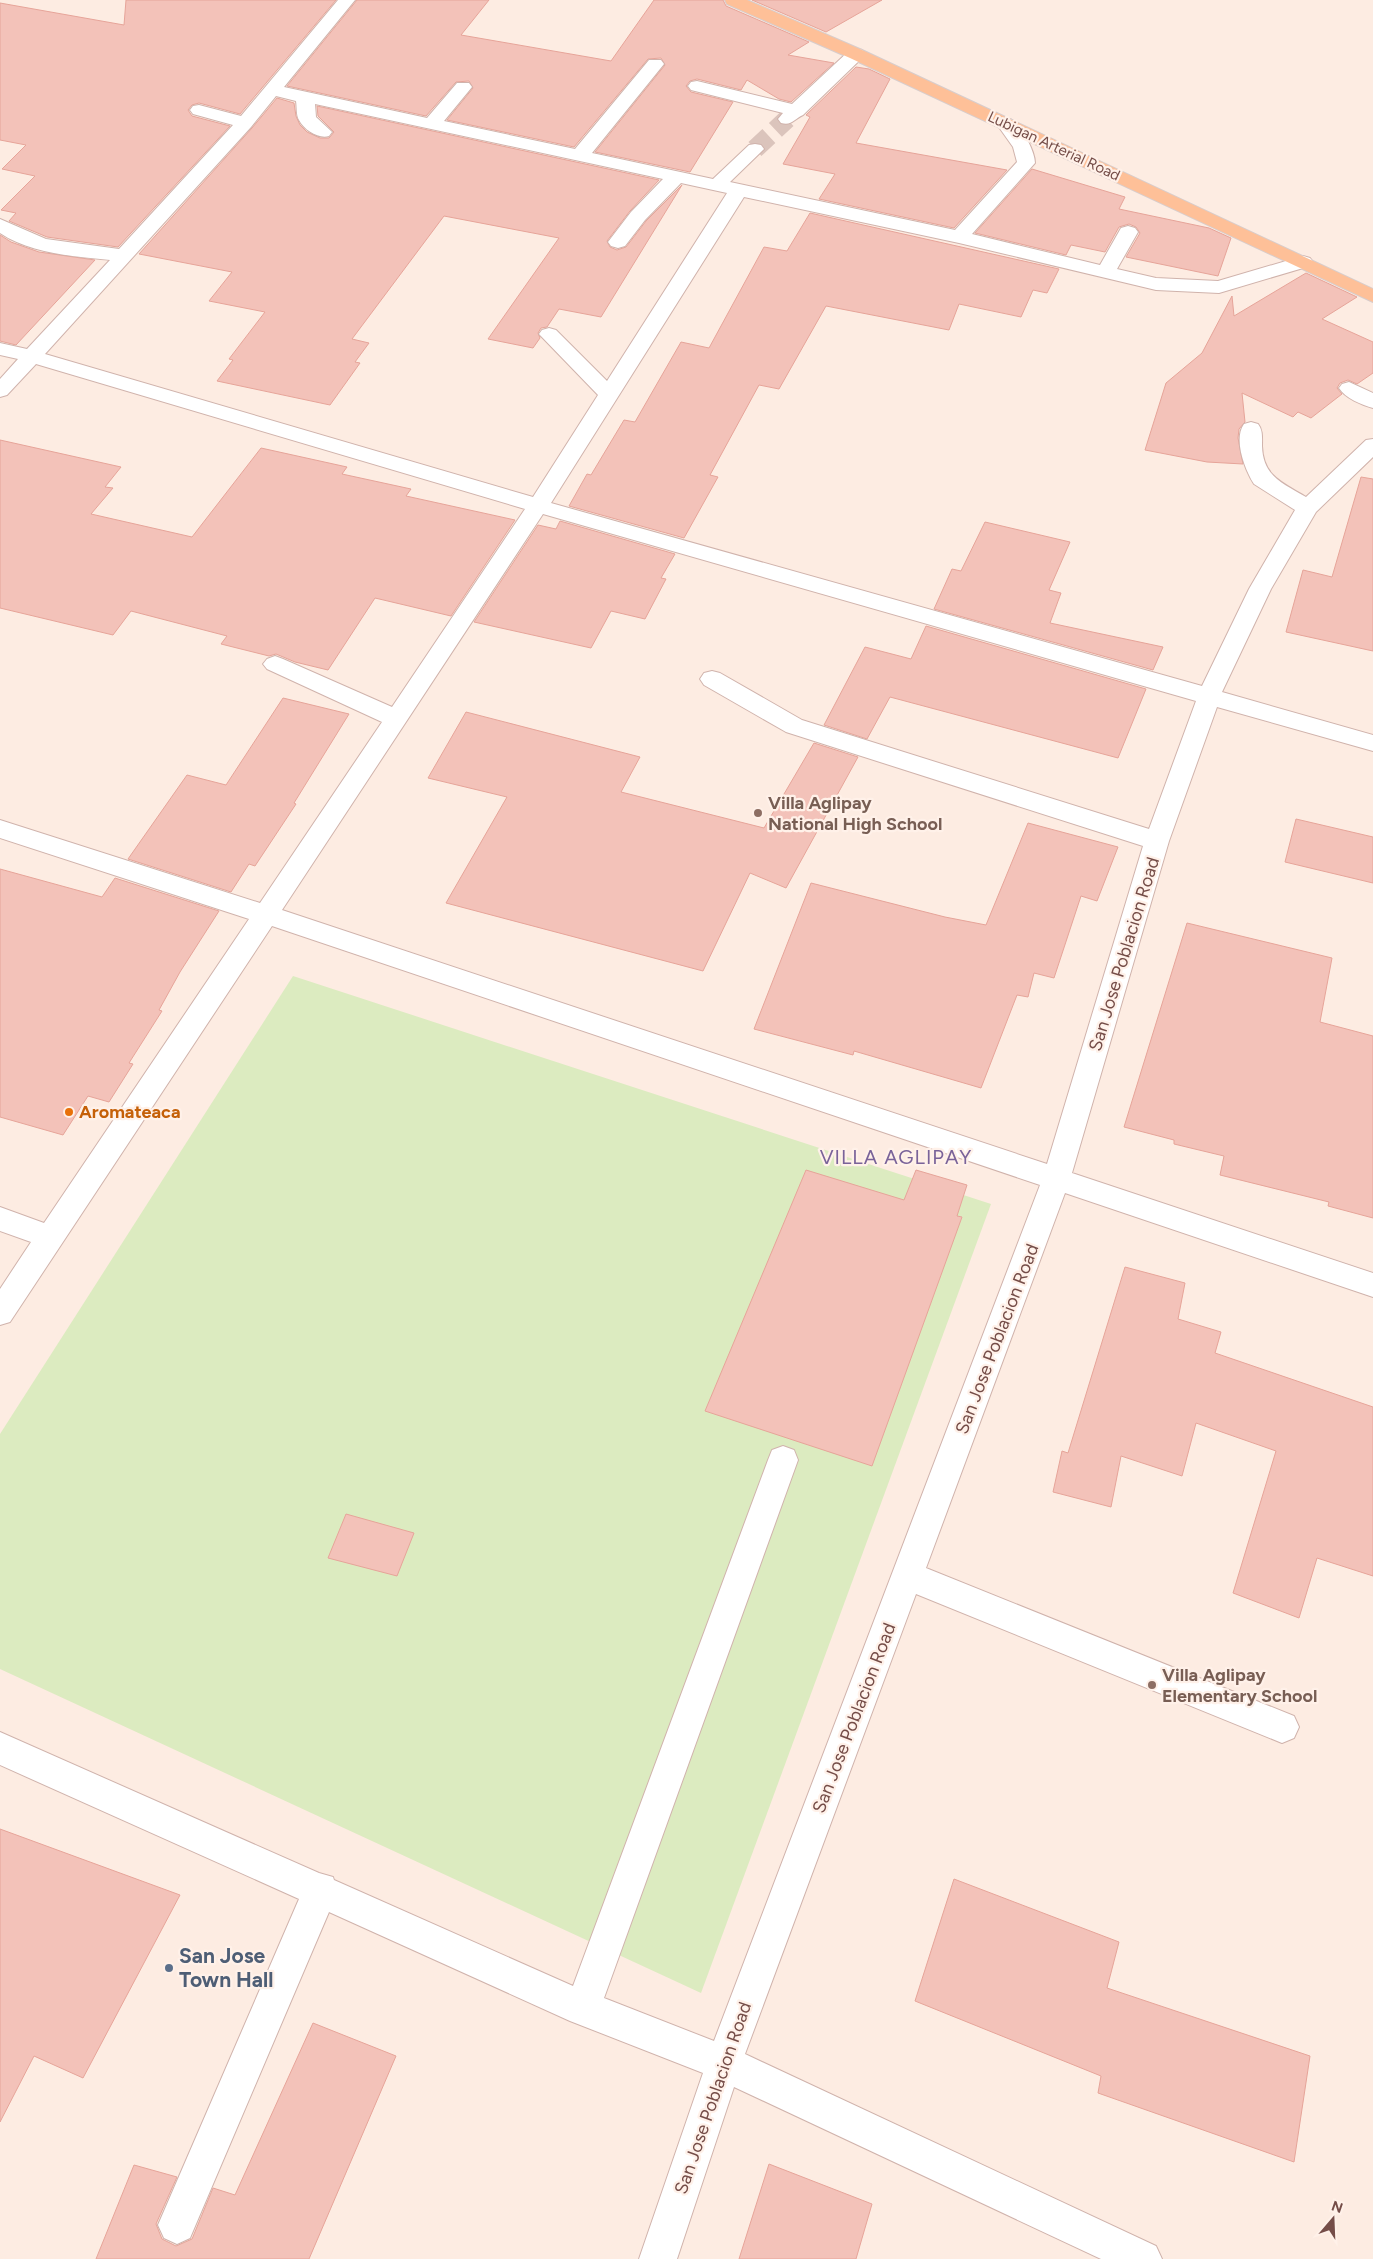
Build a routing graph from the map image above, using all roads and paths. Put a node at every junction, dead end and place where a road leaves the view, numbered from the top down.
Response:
1 (346, 0) edge
2 (733, 0) edge
3 (856, 54) junction
4 (656, 64) dead end
5 (696, 86) dead end
6 (463, 87) dead end
7 (272, 90) junction
8 (305, 97) junction
9 (199, 110) dead end
10 (245, 123) junction
11 (1004, 123) junction
12 (432, 125) junction
13 (323, 132) dead end
14 (755, 149) tunnel mouth
15 (581, 154) junction
16 (676, 176) junction
17 (729, 187) junction
18 (0, 225) edge
19 (1128, 232) dead end
20 (959, 237) junction
21 (618, 242) dead end
22 (122, 255) junction
23 (1303, 262) junction
24 (1106, 272) junction
25 (1373, 296) edge
26 (549, 334) dead end
27 (0, 349) edge
28 (32, 357) junction
29 (1349, 388) dead end
30 (0, 390) edge
31 (608, 394) junction
32 (1373, 402) edge
33 (1251, 428) dead end
34 (1373, 445) edge
35 (538, 506) junction
36 (1307, 508) junction
37 (275, 664) dead end
38 (712, 679) dead end
39 (1209, 696) junction
40 (395, 718) junction
41 (1373, 743) edge
42 (0, 830) edge
43 (1157, 841) junction
44 (265, 914) junction
45 (1057, 1178) junction
46 (0, 1219) edge
47 (50, 1238) junction
48 (1373, 1285) edge
49 (0, 1313) edge
50 (783, 1460) dead end
51 (907, 1575) junction
52 (1282, 1727) dead end
53 (0, 1748) edge
54 (321, 1889) junction
55 (583, 2008) junction
56 (724, 2063) junction
57 (176, 2225) dead end
58 (658, 2259) edge
59 (1143, 2259) edge

1 - 7 street
2 - 3 main road, Lubigan Arterial Road
3 - 5 street
3 - 11 main road, Lubigan Arterial Road
4 - 15 street
6 - 12 street
7 - 8 street
7 - 10 street
8 - 12 street
8 - 13 street
9 - 10 street
10 - 22 street
11 - 20 street
11 - 23 main road, Lubigan Arterial Road
12 - 15 street
14 - 17 street
15 - 16 street
16 - 17 street
16 - 21 street
17 - 20 street
17 - 31 street
18 - 22 street
19 - 24 street
20 - 24 street
22 - 28 street
23 - 24 street
23 - 25 main road, Lubigan Arterial Road
26 - 31 street
27 - 28 street
28 - 30 street
28 - 35 street
29 - 32 street
31 - 35 street
33 - 36 street
34 - 36 street, San Jose Poblacion Road
35 - 39 street
35 - 40 street
36 - 39 street, San Jose Poblacion Road
37 - 40 street
38 - 43 street
39 - 41 street
39 - 43 street, San Jose Poblacion Road
40 - 44 street
42 - 44 street
43 - 45 street, San Jose Poblacion Road
44 - 45 street
44 - 47 street
45 - 48 street
45 - 51 street, San Jose Poblacion Road
46 - 47 street
47 - 49 street
50 - 55 street
51 - 52 street
51 - 56 street, San Jose Poblacion Road
53 - 54 street
54 - 55 street
54 - 57 street
55 - 56 street
56 - 58 street, San Jose Poblacion Road
56 - 59 street

